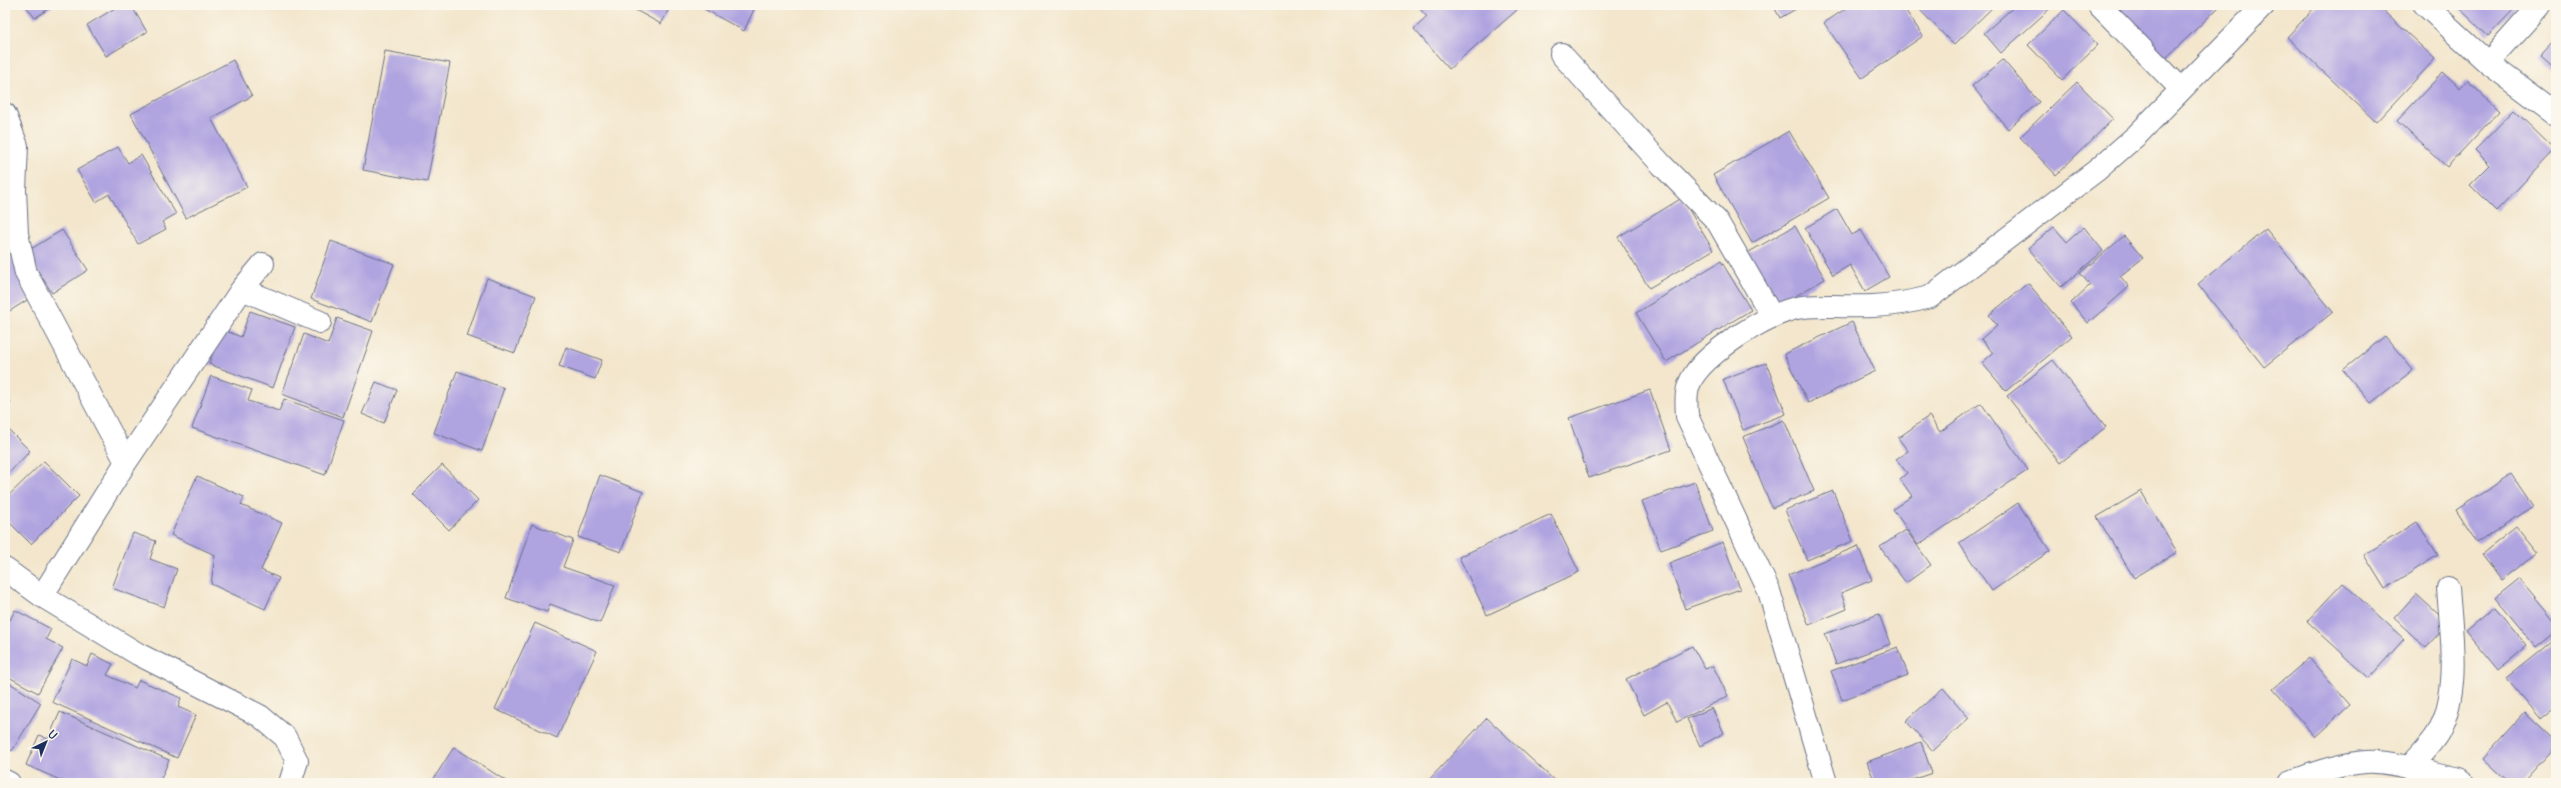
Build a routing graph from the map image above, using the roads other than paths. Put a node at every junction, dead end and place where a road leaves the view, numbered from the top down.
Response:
1 (2099, 5) edge
2 (2264, 5) edge
3 (2425, 5) edge
4 (2540, 5) edge
5 (1561, 54) dead end
6 (2488, 63) junction
7 (2181, 89) junction
8 (5, 114) edge
9 (2556, 114) edge
10 (263, 264) dead end
11 (242, 289) junction
12 (1772, 316) junction
13 (320, 322) dead end
14 (126, 462) junction
15 (5, 569) edge
16 (2448, 588) dead end
17 (42, 596) junction
18 (2409, 768) junction
19 (5, 781) edge
20 (10, 783) edge
21 (290, 783) edge
22 (1826, 783) edge
23 (2289, 783) edge
24 (2464, 783) edge

1 - 7 street
2 - 7 street
3 - 6 street
4 - 6 street
5 - 12 street
6 - 9 street
7 - 12 street
8 - 14 street
10 - 11 street
11 - 13 street
11 - 14 street
12 - 22 street
14 - 17 street
15 - 17 street
16 - 18 street
17 - 21 street
18 - 23 street
18 - 24 street
19 - 20 street

